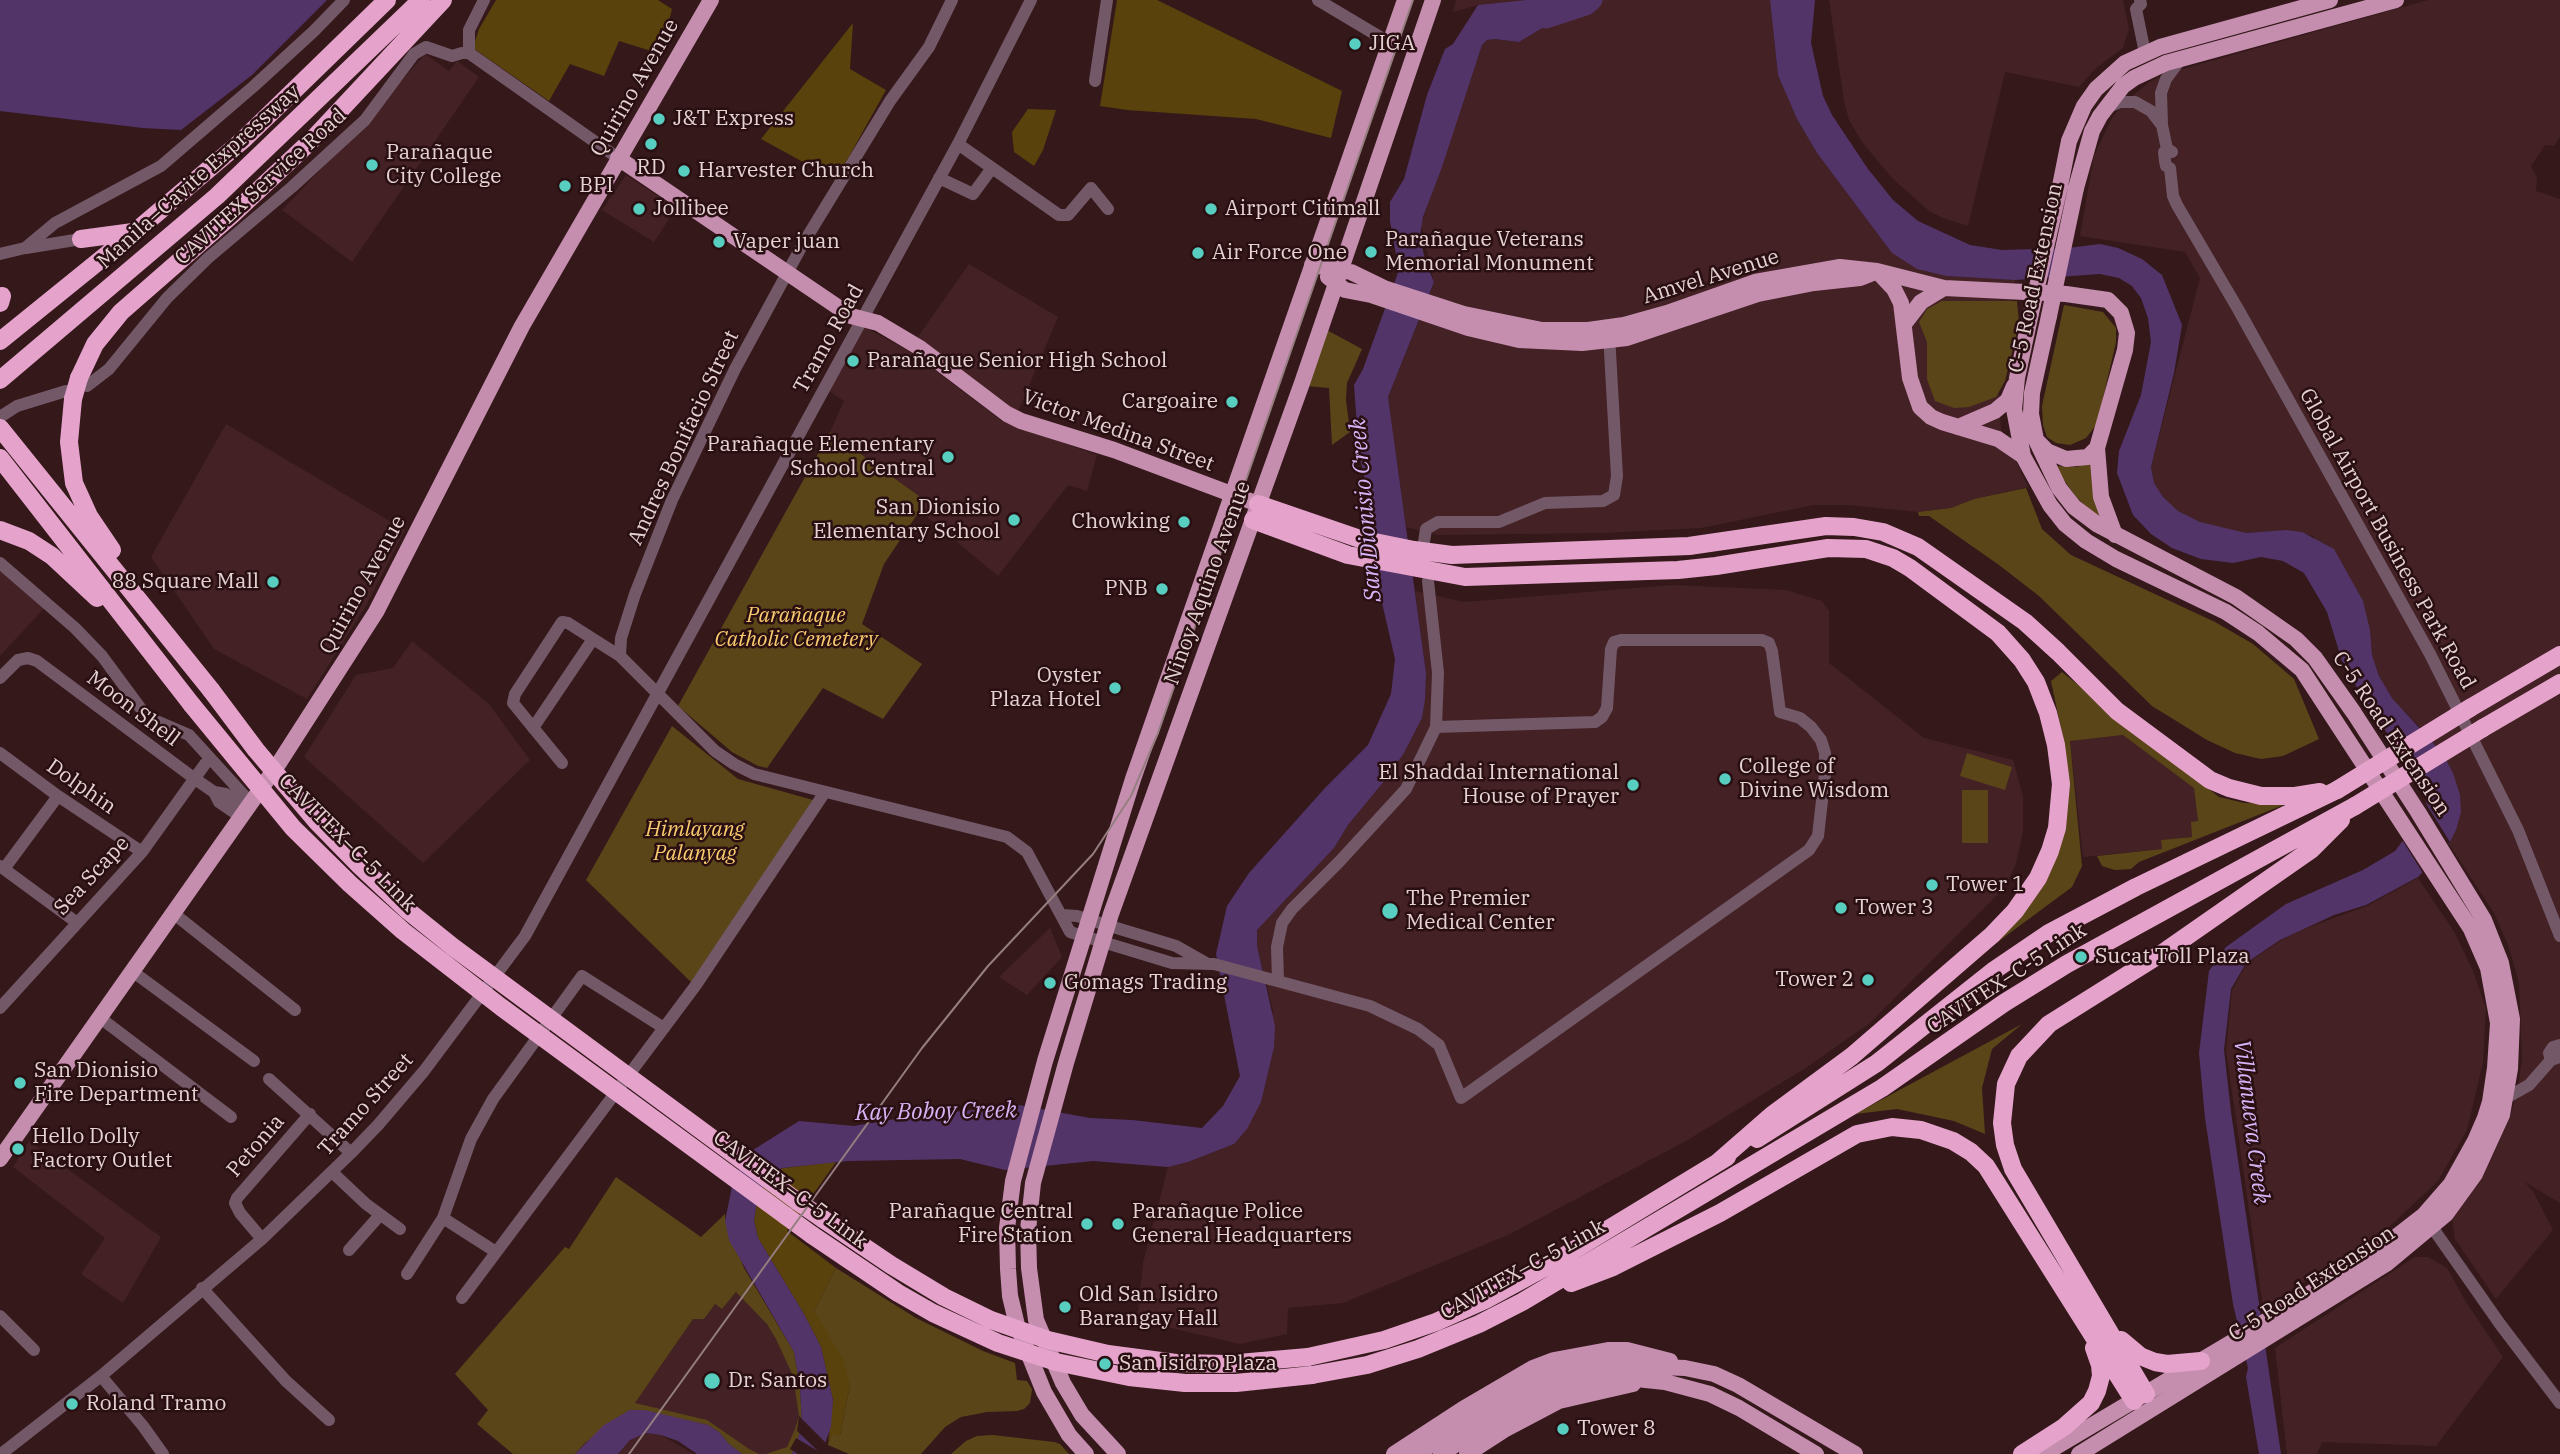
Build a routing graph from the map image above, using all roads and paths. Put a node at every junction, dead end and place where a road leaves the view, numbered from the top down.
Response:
1 (344, 0) edge
2 (387, 0) edge
3 (421, 0) edge
4 (443, 0) edge
5 (484, 0) edge
6 (711, 0) edge
7 (952, 0) edge
8 (1031, 0) edge
9 (1107, 0) edge
10 (1318, 0) edge
11 (1405, 0) edge
12 (1433, 0) edge
13 (2330, 0) edge
14 (2396, 0) edge
15 (2135, 3) edge
16 (1390, 43) junction
17 (2146, 52) junction
18 (469, 53) junction
19 (2181, 59) junction
20 (1095, 82) dead end
21 (2106, 108) junction
22 (2162, 125) junction
23 (958, 144) junction
24 (618, 158) junction
25 (992, 168) junction
26 (939, 178) junction
27 (2068, 187) junction
28 (1108, 209) dead end
29 (136, 231) junction
30 (81, 239) joint
31 (26, 248) junction
32 (0, 254) edge
33 (1312, 265) junction
34 (787, 271) junction
35 (1877, 271) junction
36 (1338, 276) junction
37 (1944, 288) junction
38 (861, 320) junction
39 (1904, 324) junction
40 (1609, 335) junction
41 (0, 341) edge
42 (2017, 378) junction
43 (0, 380) edge
44 (76, 388) junction
45 (0, 417) edge
46 (1956, 428) junction
47 (4, 433) edge
48 (2036, 440) junction
49 (2097, 448) junction
50 (2023, 456) junction
51 (0, 458) edge
52 (1233, 494) junction
53 (1256, 512) junction
54 (0, 530) edge
55 (2115, 535) junction
56 (1419, 546) junction
57 (0, 564) edge
58 (1422, 575) junction
59 (593, 639) junction
60 (2560, 655) edge
61 (620, 656) junction
62 (0, 678) edge
63 (2560, 682) edge
64 (211, 690) junction
65 (656, 694) junction
66 (192, 705) junction
67 (533, 727) junction
68 (1436, 727) junction
69 (0, 753) edge
70 (562, 763) dead end
71 (205, 764) dead end
72 (195, 779) junction
73 (2337, 790) junction
74 (825, 792) junction
75 (58, 796) junction
76 (2355, 806) junction
77 (247, 810) junction
78 (142, 852) junction
79 (2, 868) edge
80 (173, 913) junction
81 (1062, 915) junction
82 (1088, 919) junction
83 (76, 922) junction
84 (1107, 925) junction
85 (1083, 936) junction
86 (2560, 936) edge
87 (1102, 942) junction
88 (1210, 963) junction
89 (132, 971) junction
90 (1273, 979) junction
91 (5, 991) edge
92 (0, 1008) edge
93 (295, 1010) dead end
94 (99, 1017) junction
95 (664, 1028) junction
96 (2560, 1045) edge
97 (2555, 1059) edge
98 (254, 1061) dead end
99 (269, 1079) dead end
100 (2506, 1098) junction
101 (310, 1114) junction
102 (230, 1117) dead end
103 (351, 1153) junction
104 (0, 1159) edge
105 (1717, 1163) junction
106 (332, 1172) junction
107 (380, 1215) junction
108 (443, 1218) junction
109 (2432, 1227) junction
110 (400, 1229) dead end
111 (262, 1239) junction
112 (349, 1250) dead end
113 (496, 1252) junction
114 (407, 1274) dead end
115 (202, 1288) junction
116 (1031, 1292) junction
117 (1010, 1296) junction
118 (462, 1298) dead end
119 (1522, 1302) junction
120 (0, 1316) edge
121 (2084, 1322) junction
122 (2277, 1323) junction
123 (2107, 1326) junction
124 (34, 1350) dead end
125 (2201, 1361) junction
126 (1685, 1368) junction
127 (1589, 1373) junction
128 (100, 1376) junction
129 (1650, 1380) junction
130 (1063, 1383) junction
131 (1044, 1392) junction
132 (2140, 1397) junction
133 (2560, 1403) edge
134 (328, 1420) dead end
135 (1418, 1437) junction
136 (1, 1454) edge
137 (163, 1454) edge
138 (1086, 1454) edge
139 (1118, 1454) edge
140 (1394, 1454) edge
141 (1406, 1454) edge
142 (1417, 1454) edge
143 (1441, 1454) edge
144 (1467, 1454) edge
145 (1816, 1454) edge
146 (1855, 1454) edge
147 (2022, 1454) edge
148 (2044, 1454) edge
149 (2079, 1454) edge

1 - 31 street
2 - 29 highway, Manila–Cavite Expressway
3 - 43 highway, Manila–Cavite Expressway
4 - 44 highway
5 - 18 street
6 - 24 main road, Quirino Avenue
7 - 34 street, Andres Bonifacio Street
8 - 23 street, Tramo Road
9 - 20 street
10 - 16 street
11 - 16 main road, Ninoy Aquino Avenue
12 - 36 main road, Ninoy Aquino Avenue
13 - 17 main road, C-5 Road Extension
14 - 19 main road, C-5 Road Extension
15 - 17 street
16 - 33 main road, Ninoy Aquino Avenue
17 - 27 main road, C-5 Road Extension
18 - 24 street, Victor Medina Street
18 - 44 street, CAVITEX Service Road
19 - 21 main road, C-5 Road Extension
19 - 22 street, Global Airport Business Park Road
21 - 22 street
21 - 27 main road, C-5 Road Extension
22 - 86 street, Global Airport Business Park Road
23 - 25 street
23 - 26 street, Tramo Road
24 - 34 main road, Victor Medina Street
24 - 77 main road, Quirino Avenue
25 - 26 street
25 - 28 street
26 - 38 street, Tramo Road
27 - 42 main road, C-5 Road Extension, bridge
27 - 48 main road, C-5 Road Extension, bridge
29 - 30 highway
29 - 41 highway, Manila–Cavite Expressway
30 - 31 street
31 - 32 street
33 - 36 main road, Amvel Avenue
33 - 52 main road, Ninoy Aquino Avenue
34 - 38 main road, Victor Medina Street
34 - 61 street, Andres Bonifacio Street
35 - 37 main road
35 - 39 main road
35 - 40 main road, Amvel Avenue
36 - 40 main road, Amvel Avenue
36 - 53 main road, Ninoy Aquino Avenue
37 - 39 main road
37 - 49 main road
38 - 52 main road, Victor Medina Street
38 - 65 street, Tramo Road
39 - 46 main road
40 - 56 street
42 - 46 main road
42 - 50 main road, C-5 Road Extension
44 - 45 street, CAVITEX Service Road
44 - 64 highway
46 - 50 main road
47 - 64 highway, CAVITEX–C-5 Link
48 - 49 main road
48 - 55 main road, C-5 Road Extension
49 - 55 main road
50 - 122 main road, C-5 Road Extension
51 - 66 highway, CAVITEX–C-5 Link
52 - 53 main road, Victor Medina Street
52 - 82 main road, Ninoy Aquino Avenue
53 - 56 highway
53 - 58 highway
53 - 84 main road, Ninoy Aquino Avenue
54 - 66 highway
55 - 100 main road, C-5 Road Extension
56 - 73 highway
57 - 77 street
58 - 68 street
58 - 105 highway
59 - 61 street
59 - 67 street
59 - 67 street
60 - 73 highway, CAVITEX–C-5 Link, bridge
61 - 65 street
62 - 72 street, Moon Shell
63 - 76 highway, CAVITEX–C-5 Link, bridge
64 - 105 highway, CAVITEX–C-5 Link, bridge
65 - 74 street
65 - 103 street, Tramo Street
66 - 119 highway, CAVITEX–C-5 Link, bridge
67 - 70 street
68 - 90 street
68 - 90 street
69 - 75 street, Dolphin
71 - 72 street, Sea Scape
72 - 77 street, Moon Shell
72 - 78 street, Sea Scape
73 - 105 highway, CAVITEX–C-5 Link
74 - 81 street
74 - 95 street
75 - 78 street, Dolphin
75 - 79 street
76 - 119 highway, CAVITEX–C-5 Link
76 - 123 highway
77 - 80 main road, Quirino Avenue
78 - 83 street, Sea Scape
79 - 83 street
80 - 89 main road, Quirino Avenue
80 - 93 street
81 - 82 street
81 - 85 street
82 - 84 street
82 - 85 main road, Ninoy Aquino Avenue
83 - 91 street, Sea Scape
84 - 87 main road, Ninoy Aquino Avenue
84 - 88 street
85 - 87 street
85 - 117 main road, Ninoy Aquino Avenue
87 - 88 street
87 - 116 main road, Ninoy Aquino Avenue
88 - 90 street
89 - 94 main road, Quirino Avenue
89 - 98 street
91 - 92 street, Sea Scape
94 - 102 street
94 - 104 main road, Quirino Avenue
95 - 108 street
95 - 113 street
96 - 97 street
97 - 100 street
99 - 101 street
100 - 109 main road, C-5 Road Extension
101 - 103 street
101 - 111 street, Petonia
103 - 106 street, Tramo Street
106 - 107 street
106 - 111 street, Tramo Street
107 - 110 street
107 - 112 street
108 - 113 street
108 - 114 street
109 - 122 main road, C-5 Road Extension
109 - 133 street
111 - 115 street, Tramo Street
113 - 118 street
115 - 128 street, Tramo Street
115 - 134 street
116 - 117 main road
116 - 130 main road, Ninoy Aquino Avenue
117 - 131 main road, Ninoy Aquino Avenue
119 - 121 highway
120 - 124 street
121 - 132 highway
121 - 147 highway
122 - 125 main road, C-5 Road Extension
122 - 149 main road, C-5 Road Extension
123 - 125 highway
123 - 132 highway
125 - 132 main road, C-5 Road Extension
126 - 127 main road
126 - 135 main road
126 - 146 main road
127 - 129 main road
127 - 142 main road
127 - 143 main road
128 - 136 street, Tramo Street
128 - 137 street
129 - 144 main road
129 - 145 main road
130 - 131 main road
130 - 139 main road, Ninoy Aquino Avenue
131 - 138 main road, Ninoy Aquino Avenue
132 - 148 main road, C-5 Road Extension
135 - 140 main road
135 - 141 main road

